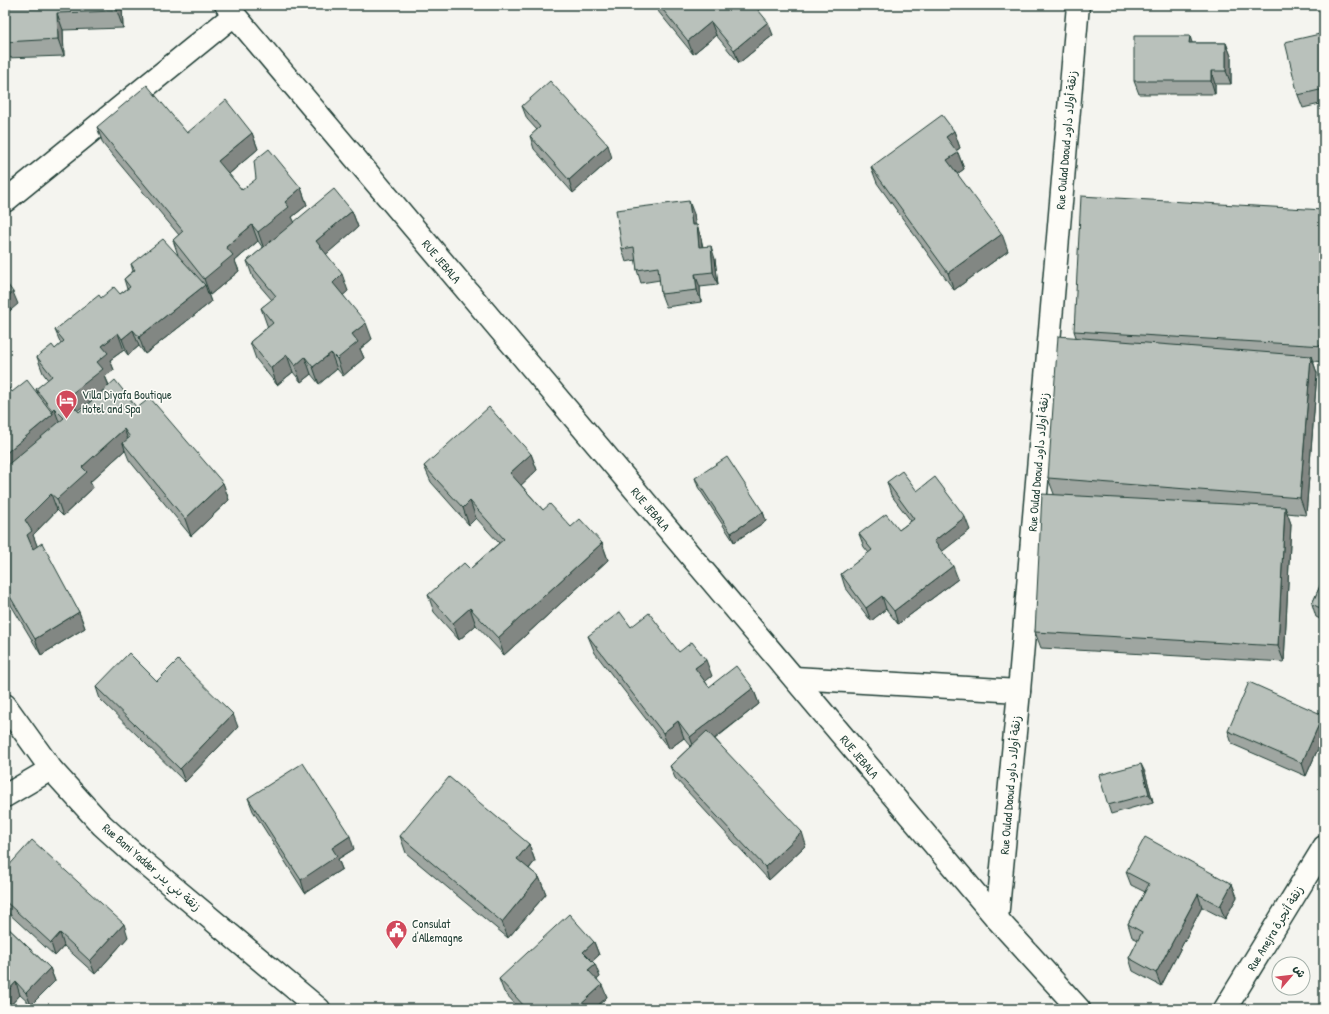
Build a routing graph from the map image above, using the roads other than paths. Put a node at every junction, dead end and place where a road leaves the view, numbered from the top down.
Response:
1 (1078, 5) edge
2 (230, 10) edge
3 (5, 201) edge
4 (794, 678) junction
5 (1019, 691) junction
6 (5, 705) edge
7 (51, 769) junction
8 (5, 796) edge
9 (1324, 847) edge
10 (997, 920) junction
11 (319, 1009) edge
12 (1079, 1009) edge
13 (1225, 1009) edge

1 - 5 street, Rue Oulad Daoud زنقة أولاد داود
2 - 3 street
2 - 4 street, RUE JEBALA
4 - 5 street
4 - 10 street, RUE JEBALA
5 - 10 street, Rue Oulad Daoud زنقة أولاد داود
6 - 7 street, Rue Bani Yadder زنقة بني يدر
7 - 8 street
7 - 11 street, Rue Bani Yadder زنقة بني يدر
9 - 13 street, Rue Anejra زنقة أنجرة
10 - 12 street, RUE JEBALA

